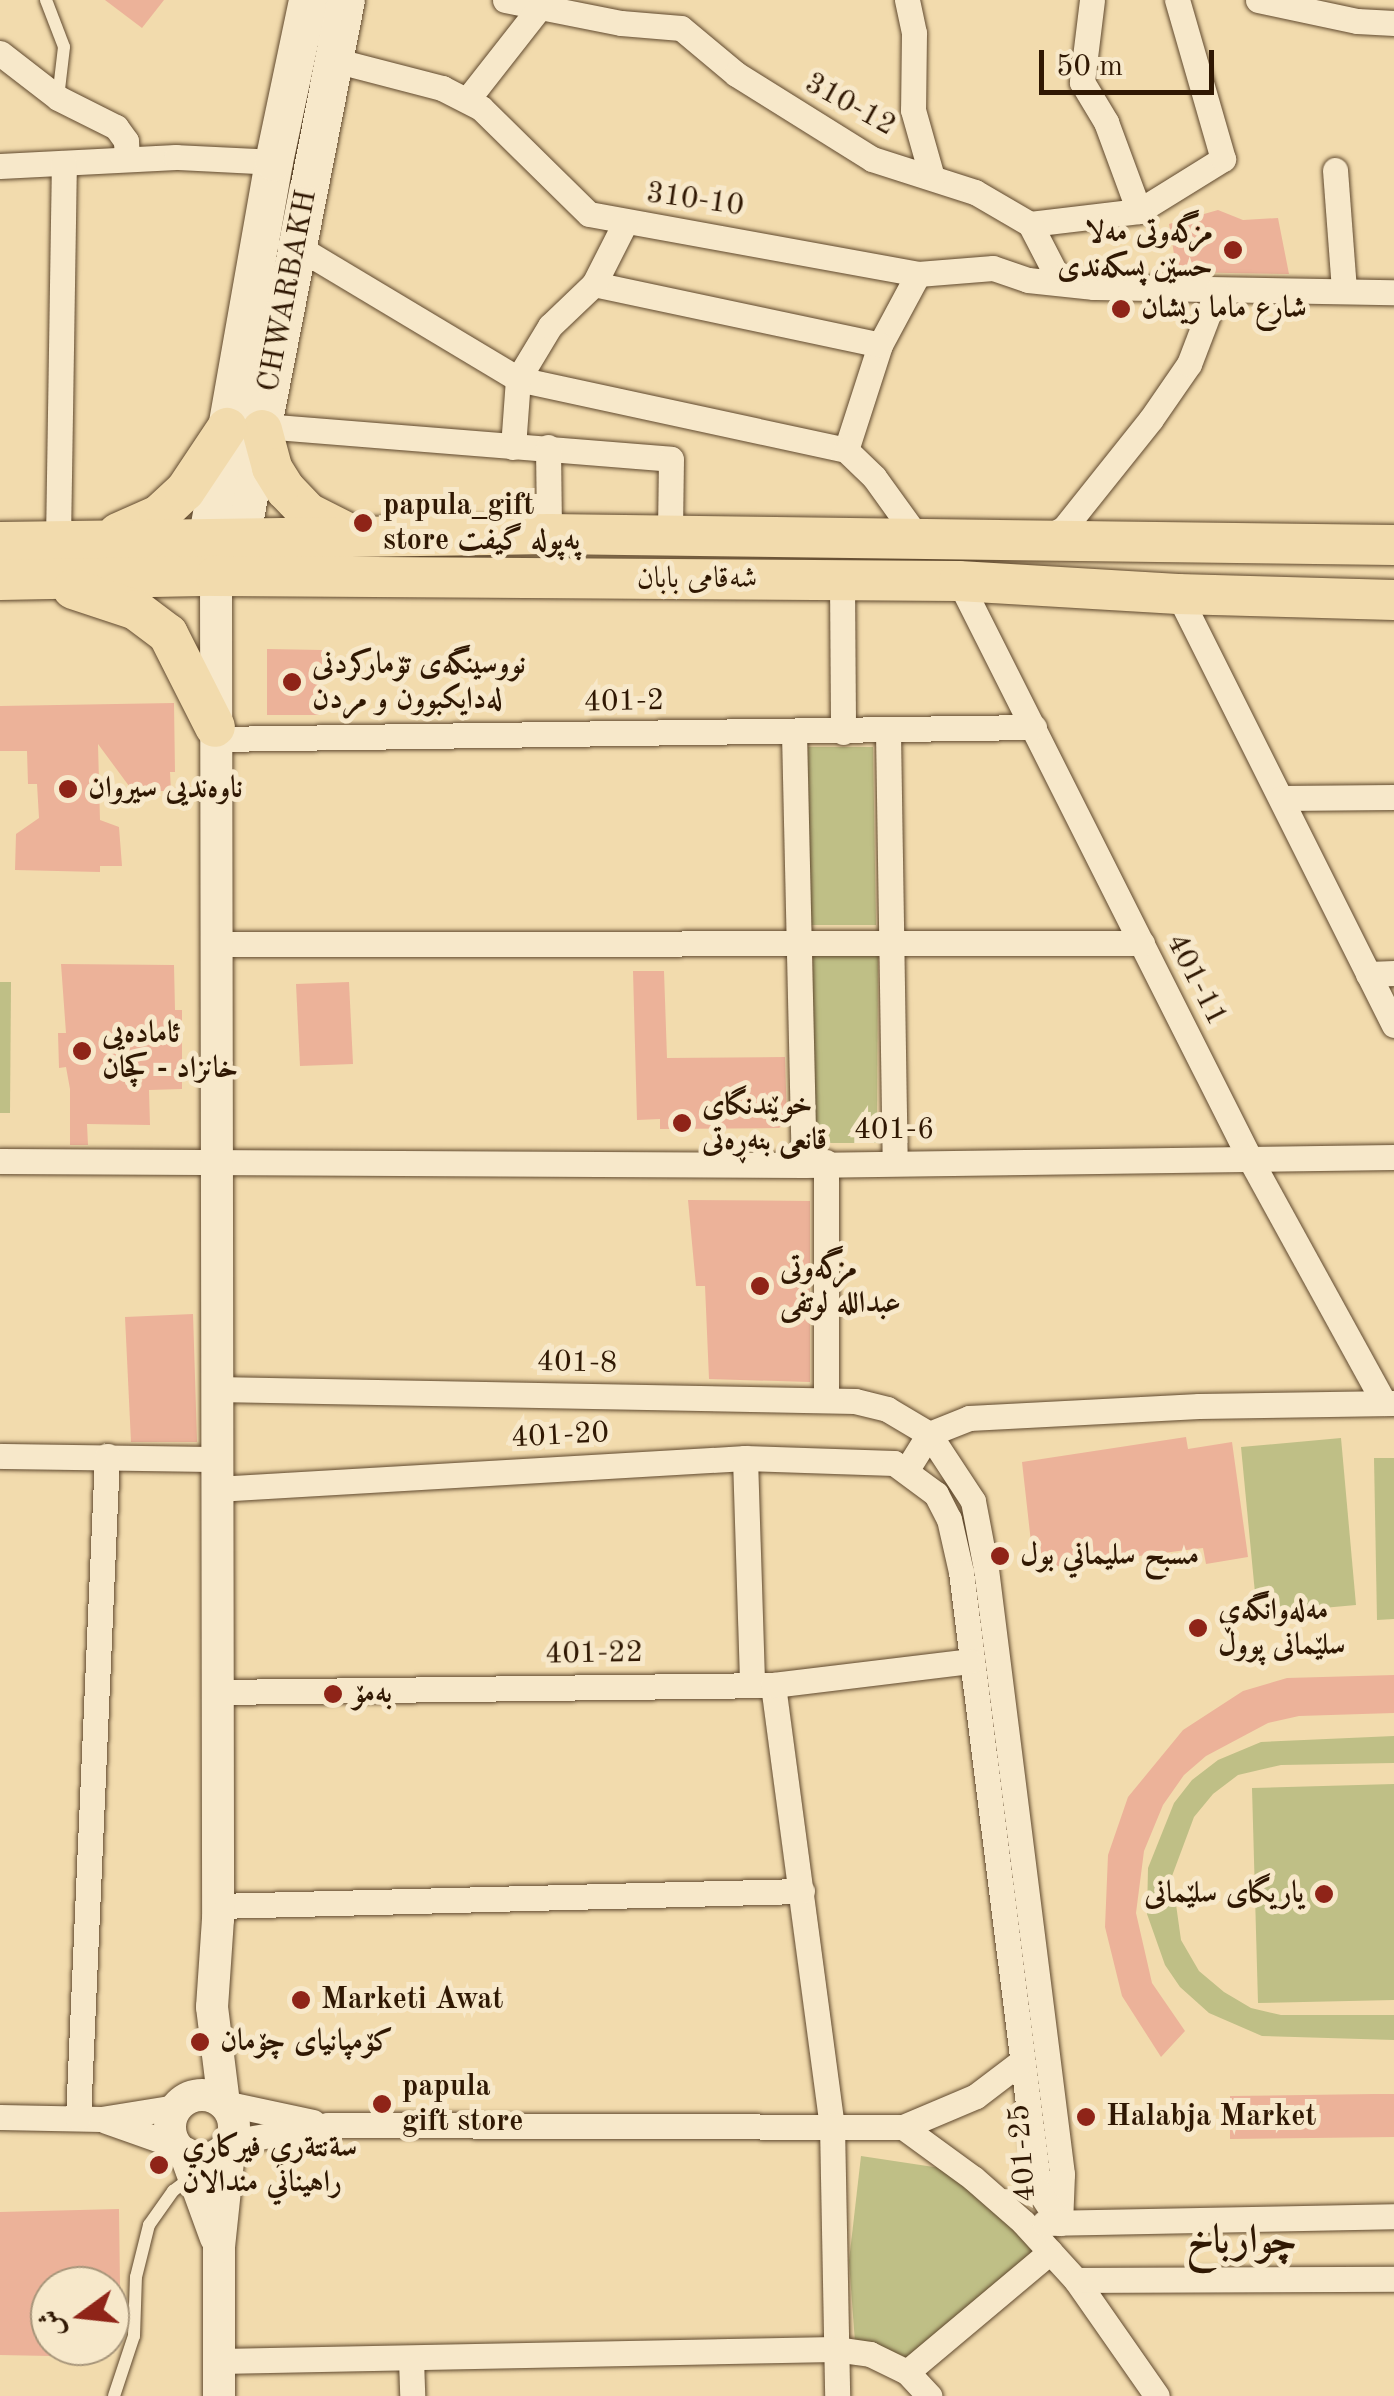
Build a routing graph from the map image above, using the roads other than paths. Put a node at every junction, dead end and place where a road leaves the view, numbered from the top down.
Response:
1 (46, 0) edge
2 (308, 0) edge
3 (346, 0) edge
4 (505, 0) edge
5 (907, 0) edge
6 (1092, 0) edge
7 (1177, 0) edge
8 (1258, 0) edge
9 (540, 7) junction
10 (1394, 22) edge
11 (0, 53) edge
12 (334, 60) junction
13 (58, 98) junction
14 (467, 100) junction
15 (128, 158) junction
16 (274, 162) junction
17 (64, 163) junction
18 (0, 166) edge
19 (1335, 170) dead end
20 (932, 177) junction
21 (1139, 211) junction
22 (625, 222) junction
23 (1030, 224) junction
24 (296, 246) junction
25 (918, 274) junction
26 (594, 284) junction
27 (1094, 287) junction
28 (1344, 290) junction
29 (1216, 291) junction
30 (1394, 292) edge
31 (880, 345) junction
32 (518, 379) junction
33 (251, 428) junction
34 (548, 446) junction
35 (513, 447) junction
36 (846, 450) junction
37 (549, 534) junction
38 (670, 535) junction
39 (354, 536) junction
40 (224, 537) junction
41 (918, 538) junction
42 (104, 539) junction
43 (58, 540) junction
44 (1040, 541) junction
45 (0, 542) edge
46 (1394, 545) edge
47 (216, 576) junction
48 (46, 579) junction
49 (0, 580) edge
50 (842, 580) junction
51 (959, 581) junction
52 (1178, 594) junction
53 (1394, 600) edge
54 (1034, 728) junction
55 (843, 732) junction
56 (888, 732) junction
57 (215, 733) junction
58 (794, 733) junction
59 (1394, 797) edge
60 (1280, 798) junction
61 (892, 942) junction
62 (799, 943) junction
63 (1142, 943) junction
64 (214, 944) junction
65 (1381, 973) edge
66 (1394, 1025) edge
67 (1394, 1156) edge
68 (214, 1159) junction
69 (1250, 1159) junction
70 (0, 1161) edge
71 (895, 1163) junction
72 (815, 1164) junction
73 (215, 1389) junction
74 (826, 1400) junction
75 (1389, 1403) edge
76 (929, 1434) junction
77 (0, 1456) edge
78 (107, 1456) junction
79 (745, 1458) junction
80 (906, 1471) junction
81 (216, 1474) junction
82 (970, 1661) junction
83 (762, 1685) junction
84 (217, 1692) junction
85 (802, 1891) junction
86 (217, 1906) junction
87 (212, 2007) junction
88 (1022, 2061) junction
89 (181, 2103) junction
90 (224, 2103) junction
91 (0, 2117) edge
92 (90, 2118) junction
93 (832, 2124) junction
94 (328, 2125) junction
95 (903, 2127) junction
96 (230, 2142) junction
97 (185, 2158) junction
98 (1394, 2216) edge
99 (1023, 2222) junction
100 (1060, 2223) junction
101 (219, 2248) junction
102 (1050, 2252) junction
103 (1394, 2278) edge
104 (1076, 2280) junction
105 (835, 2349) junction
106 (411, 2359) junction
107 (219, 2361) junction
108 (907, 2372) junction
109 (114, 2396) edge
110 (219, 2396) edge
111 (412, 2396) edge
112 (837, 2396) edge
113 (928, 2396) edge
114 (1157, 2396) edge

1 - 13 lane
2 - 16 main road
3 - 12 main road, CHWARBAKH
4 - 9 street, 310-12
5 - 20 street
6 - 21 street
7 - 21 street
8 - 10 street
9 - 14 street
9 - 20 street, 310-12
11 - 13 street
12 - 14 street, 310-10
12 - 24 main road, CHWARBAKH
13 - 15 street
14 - 22 street, 310-10
15 - 16 street
15 - 17 street
16 - 33 main road
17 - 18 street
17 - 43 street
19 - 28 street
20 - 23 street, 310-12
21 - 23 street
22 - 25 street, 310-10
22 - 26 street
23 - 27 street
24 - 32 street
24 - 33 main road, CHWARBAKH
25 - 27 street, 310-10
25 - 31 street
26 - 31 street
26 - 32 street
27 - 29 street, 310-10
28 - 29 street, 310-10
28 - 30 street, 310-10
29 - 44 street
31 - 36 street
32 - 35 street
32 - 36 street
33 - 35 street
33 - 39 main road
33 - 40 main road, CHWARBAKH
33 - 42 main road
34 - 35 street
34 - 37 street
34 - 38 street
36 - 41 street
37 - 38 main road, شەقامی بابان
37 - 39 main road, شەقامی بابان
38 - 41 main road, شەقامی بابان
39 - 40 main road, شەقامی بابان
40 - 42 main road, شەقامی بابان
40 - 47 main road, CHWARBAKH
41 - 44 main road, شەقامی بابان
42 - 43 main road, شەقامی بابان
43 - 45 main road, شەقامی بابان
44 - 46 main road, شەقامی بابان
47 - 48 main road, شەقامی بابان
47 - 50 main road, شەقامی بابان
47 - 57 street
48 - 49 main road, شەقامی بابان
48 - 57 main road
50 - 51 main road, شەقامی بابان
50 - 55 street
51 - 52 main road, شەقامی بابان
51 - 54 street, 401-11
52 - 53 main road, شەقامی بابان
52 - 60 street
54 - 56 street, 401-2
54 - 63 street, 401-11
55 - 56 street, 401-2
55 - 58 street, 401-2
56 - 61 street
57 - 58 street, 401-2
57 - 64 street
58 - 62 street
59 - 60 street
60 - 65 street
61 - 62 street
61 - 63 street
61 - 71 street
62 - 64 street
62 - 72 street
63 - 69 street, 401-11
64 - 68 street
65 - 66 street
67 - 69 street, 401-6
68 - 70 street, 401-6
68 - 72 street, 401-6
68 - 73 street
69 - 71 street, 401-6
69 - 75 street, 401-11
71 - 72 street, 401-6
72 - 74 street
73 - 74 street, 401-8
73 - 81 street
74 - 76 street, 401-8
75 - 76 street
76 - 80 street
76 - 100 street, 401-25
77 - 78 street, 401-20
78 - 81 street, 401-20
78 - 92 street
79 - 80 street, 401-20
79 - 81 street, 401-20
79 - 83 street
80 - 82 street, 401-25
81 - 84 street
82 - 83 street, 401-22
82 - 88 street, 401-25
83 - 84 street, 401-22
83 - 85 street
84 - 86 street
85 - 86 street
85 - 93 street
86 - 87 street
87 - 89 street
87 - 90 street
88 - 95 street
88 - 100 street, 401-25
89 - 90 street
89 - 92 street
89 - 97 street
90 - 94 street
90 - 96 street
91 - 92 street
92 - 97 street
93 - 94 street
93 - 95 street
93 - 105 street
94 - 96 street
95 - 99 street
96 - 97 street
96 - 101 street
97 - 101 street
97 - 109 lane
98 - 100 street
99 - 100 street
99 - 102 street
101 - 107 street
102 - 104 street
102 - 108 street
103 - 104 street
104 - 114 street
105 - 106 street
105 - 108 street
105 - 112 street
106 - 107 street
106 - 111 street
107 - 110 street
108 - 113 street

